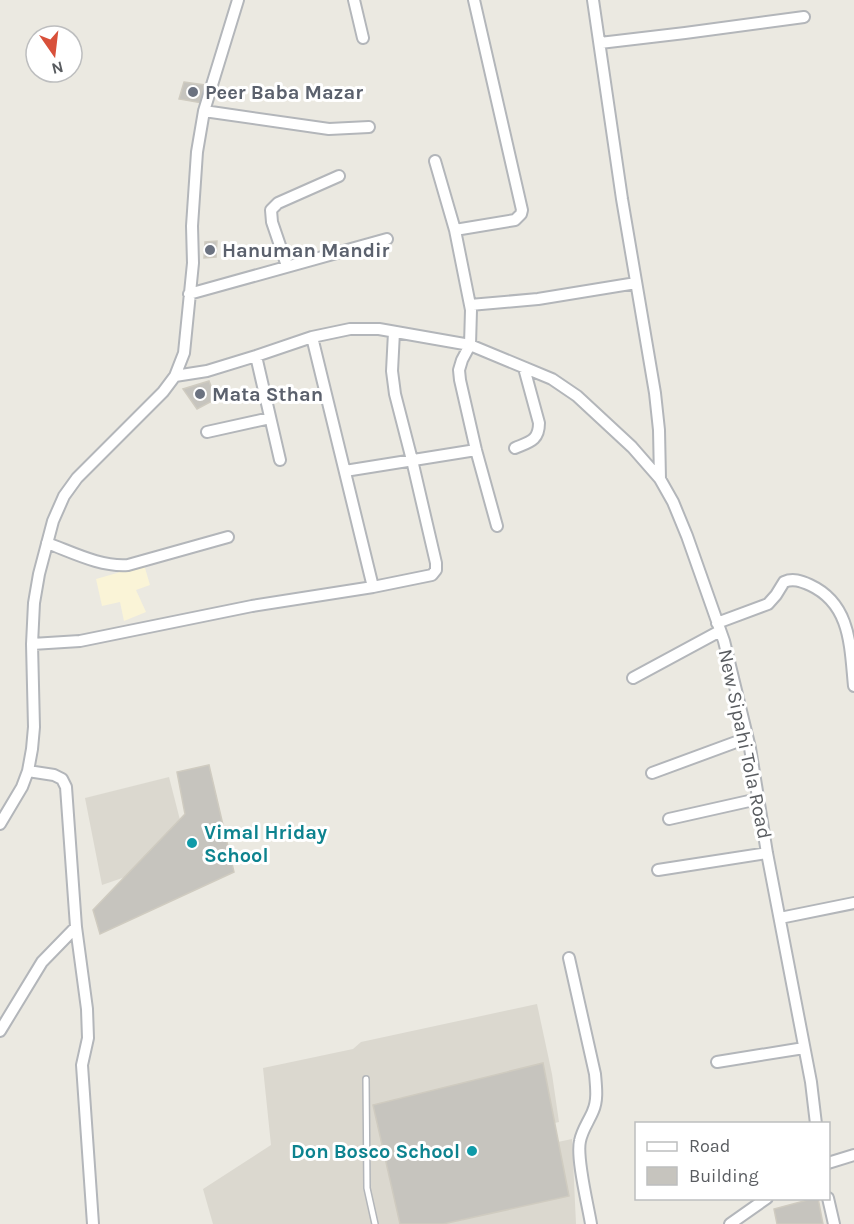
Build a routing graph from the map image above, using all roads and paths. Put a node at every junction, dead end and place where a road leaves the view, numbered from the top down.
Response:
1 (238, 0) edge
2 (354, 0) edge
3 (474, 0) edge
4 (593, 0) edge
5 (804, 17) dead end
6 (363, 38) dead end
7 (600, 43) junction
8 (204, 111) junction
9 (369, 127) dead end
10 (435, 161) dead end
11 (339, 176) dead end
12 (455, 230) junction
13 (387, 238) dead end
14 (286, 266) junction
15 (636, 283) junction
16 (189, 294) junction
17 (470, 305) junction
18 (394, 332) junction
19 (312, 337) junction
20 (470, 345) junction
21 (256, 356) junction
22 (524, 368) junction
23 (175, 376) junction
24 (270, 418) junction
25 (207, 432) dead end
26 (515, 448) dead end
27 (476, 450) junction
28 (280, 460) dead end
29 (412, 460) junction
30 (345, 471) junction
31 (660, 479) junction
32 (497, 526) dead end
33 (228, 537) dead end
34 (47, 543) junction
35 (373, 587) junction
36 (719, 627) junction
37 (32, 645) junction
38 (633, 678) dead end
39 (854, 686) edge
40 (747, 738) junction
41 (28, 771) junction
42 (652, 773) dead end
43 (758, 799) junction
44 (669, 819) dead end
45 (0, 824) edge
46 (767, 853) junction
47 (658, 870) dead end
48 (854, 903) edge
49 (780, 918) junction
50 (76, 927) junction
51 (569, 958) dead end
52 (0, 1030) edge
53 (804, 1048) junction
54 (717, 1062) dead end
55 (366, 1079) dead end
56 (816, 1122) edge
57 (854, 1155) edge
58 (830, 1162) edge
59 (764, 1200) edge
60 (828, 1200) edge
61 (93, 1224) edge
62 (375, 1224) edge
63 (591, 1224) edge
64 (730, 1224) edge
65 (834, 1224) edge

1 - 8 street
2 - 6 street
3 - 12 street
4 - 7 street
5 - 7 street
7 - 15 street
8 - 9 street
8 - 16 street
10 - 12 street
11 - 14 street
12 - 17 street
13 - 14 street
14 - 16 street
15 - 17 street
15 - 31 street
16 - 23 street
17 - 20 street
18 - 19 street, New Sipahi Tola Road
18 - 20 street, New Sipahi Tola Road
18 - 29 street
19 - 21 street, New Sipahi Tola Road
19 - 30 street
20 - 22 street, New Sipahi Tola Road
20 - 27 street
21 - 23 street, New Sipahi Tola Road
21 - 24 street
22 - 26 street
22 - 31 street, New Sipahi Tola Road
23 - 34 street
24 - 25 street
24 - 28 street
27 - 29 street
27 - 32 street
29 - 30 street
29 - 35 street
30 - 35 street
31 - 36 street, New Sipahi Tola Road
33 - 34 street
34 - 37 street
35 - 37 street
36 - 38 street
36 - 39 street
36 - 40 street, New Sipahi Tola Road
37 - 41 street
40 - 42 street
40 - 43 street, New Sipahi Tola Road
41 - 45 street
41 - 50 street
43 - 44 street
43 - 46 street, New Sipahi Tola Road
46 - 47 street
46 - 49 street, New Sipahi Tola Road
48 - 49 street
49 - 53 street, New Sipahi Tola Road
50 - 52 street
50 - 61 street
51 - 63 street
53 - 54 street
53 - 56 street, New Sipahi Tola Road
55 - 62 lane
57 - 58 street
59 - 64 street
60 - 65 street

